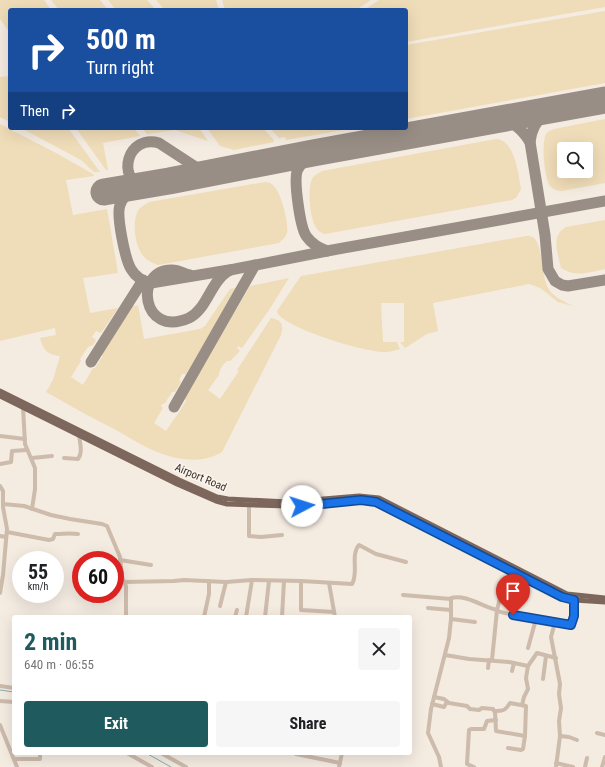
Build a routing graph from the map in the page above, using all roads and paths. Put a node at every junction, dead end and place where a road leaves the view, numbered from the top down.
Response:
1 (0, 391) edge
2 (0, 396) edge
3 (23, 407) junction
4 (62, 424) junction
5 (79, 435) junction
6 (0, 436) edge
7 (25, 439) junction
8 (27, 450) junction
9 (52, 456) dead end
10 (32, 458) junction
11 (64, 458) dead end
12 (0, 464) edge
13 (0, 486) edge
14 (1, 498) edge
15 (3, 504) junction
16 (248, 504) junction
17 (32, 509) junction
18 (6, 534) junction
19 (78, 534) dead end
20 (282, 535) dead end
21 (0, 536) edge
22 (117, 551) edge
23 (124, 561) edge
24 (406, 562) dead end
25 (151, 565) dead end
26 (2, 575) edge
27 (252, 580) junction
28 (210, 581) junction
29 (269, 581) junction
30 (284, 581) junction
31 (301, 581) junction
32 (124, 582) joint
33 (226, 582) junction
34 (329, 583) junction
35 (503, 587) dead end
36 (0, 593) edge
37 (403, 595) dead end
38 (605, 598) edge
39 (586, 599) junction
40 (451, 600) junction
41 (574, 600) junction
42 (605, 602) edge
43 (220, 606) dead end
44 (428, 608) dead end
45 (237, 610) dead end
46 (451, 610) junction
47 (497, 610) junction
48 (126, 615) dead end
49 (204, 615) edge
50 (236, 615) edge
51 (246, 615) edge
52 (265, 615) edge
53 (282, 615) edge
54 (334, 615) edge
55 (451, 619) junction
56 (536, 619) junction
57 (475, 622) dead end
58 (555, 622) junction
59 (528, 648) dead end
60 (445, 655) junction
61 (546, 656) junction
62 (556, 658) junction
63 (469, 659) junction
64 (490, 660) junction
65 (514, 663) junction
66 (469, 664) dead end
67 (528, 666) junction
68 (488, 668) dead end
69 (512, 672) dead end
70 (543, 679) dead end
71 (0, 686) edge
72 (12, 688) edge
73 (434, 697) junction
74 (0, 701) edge
75 (12, 702) edge
76 (447, 702) junction
77 (432, 704) junction
78 (522, 705) junction
79 (494, 710) junction
80 (496, 720) junction
81 (0, 725) edge
82 (597, 733) dead end
83 (605, 735) edge
84 (525, 736) junction
85 (560, 736) junction
86 (577, 740) dead end
87 (508, 748) dead end
88 (12, 755) edge
89 (12, 755) edge
90 (40, 755) edge
91 (131, 755) edge
92 (165, 755) edge
93 (300, 755) edge
94 (342, 755) edge
95 (605, 757) edge
96 (587, 758) dead end
97 (14, 759) junction
98 (339, 765) edge
99 (556, 765) edge
100 (17, 767) edge
101 (152, 767) edge
102 (186, 767) edge
103 (441, 767) edge
104 (474, 767) edge
105 (574, 767) edge
106 (585, 767) edge
107 (602, 767) edge

1 - 4 main road, Airport Road
2 - 3 main road, Airport Road
3 - 4 main road, Airport Road
3 - 7 street
4 - 5 main road, Airport Road
4 - 39 main road, Airport Road
5 - 11 street
5 - 16 main road, Airport Road
6 - 7 street
7 - 8 street
8 - 10 street
8 - 12 street
9 - 10 street
10 - 17 street
13 - 14 street
14 - 15 street
15 - 17 street
15 - 18 street
16 - 20 street
16 - 41 main road, Airport Road
17 - 22 street
18 - 19 street
18 - 21 street
18 - 26 street
23 - 25 street
24 - 34 street
26 - 36 street
27 - 29 street
27 - 33 street
27 - 51 street
28 - 32 street
28 - 33 street
28 - 49 street
29 - 30 street
29 - 52 street
30 - 31 street
30 - 53 street
31 - 34 street
31 - 54 street
32 - 48 street
33 - 43 street
34 - 54 street
35 - 47 street
37 - 40 street
38 - 39 main road, Airport Road
39 - 41 main road, Airport Road
39 - 42 main road, Airport Road
40 - 46 street
40 - 47 street
41 - 58 street
44 - 46 street
45 - 50 street
46 - 55 street
47 - 56 street
47 - 64 street
55 - 57 street
55 - 60 street
56 - 58 street
56 - 59 street
58 - 62 street
60 - 63 street
60 - 73 street
61 - 62 street
61 - 67 street
61 - 70 street
62 - 85 street
63 - 64 street
63 - 66 street
64 - 65 street
64 - 68 street
65 - 67 street
65 - 69 street
67 - 78 street
71 - 72 street
73 - 76 street
73 - 77 street
74 - 75 street
76 - 77 street
76 - 79 street
77 - 103 street
78 - 79 street
78 - 84 street
79 - 80 street
80 - 84 street
80 - 104 street
81 - 89 street
82 - 83 street
84 - 87 street
85 - 86 street
85 - 99 street
88 - 97 street
90 - 97 street
91 - 101 street
92 - 102 street
93 - 98 street
94 - 98 street
95 - 107 street
96 - 106 street
97 - 100 street
99 - 105 street

